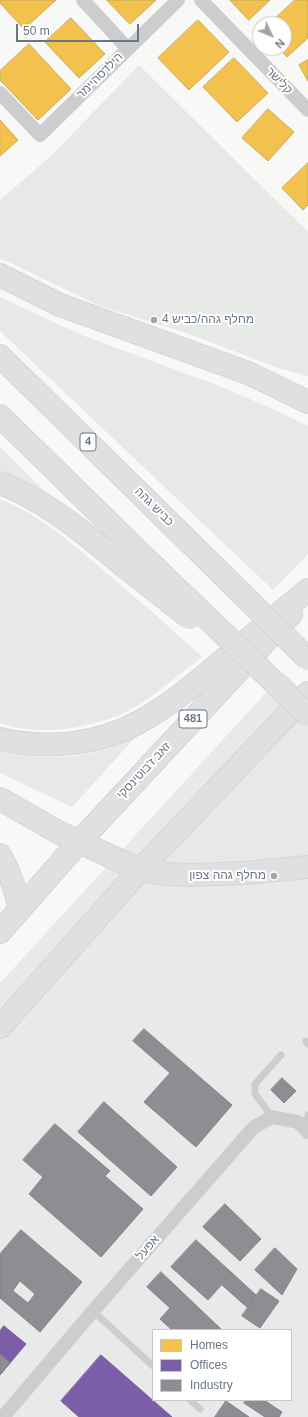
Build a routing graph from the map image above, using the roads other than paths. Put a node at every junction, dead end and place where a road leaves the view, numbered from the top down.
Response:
1 (83, 0) edge
2 (178, 0) edge
3 (201, 0) edge
4 (128, 48) junction
5 (0, 93) edge
6 (308, 110) edge
7 (0, 276) edge
8 (0, 356) edge
9 (248, 373) junction
10 (308, 392) edge
11 (308, 402) edge
12 (0, 416) edge
13 (0, 483) edge
14 (137, 564) junction
15 (308, 590) edge
16 (308, 596) edge
17 (308, 658) edge
18 (300, 696) edge
19 (308, 715) edge
20 (0, 739) edge
21 (0, 799) edge
22 (79, 842) junction
23 (0, 855) edge
24 (308, 867) edge
25 (140, 870) junction
26 (20, 908) junction
27 (0, 932) edge
28 (0, 1027) edge
29 (281, 1055) dead end
30 (308, 1115) edge
31 (272, 1118) junction
32 (307, 1130) edge
33 (93, 1311) junction
34 (152, 1365) edge
35 (191, 1401) edge
36 (200, 1409) dead end
37 (3, 1417) edge

1 - 4 street
2 - 4 street, הילדסהיימר
3 - 6 street, קלישר
4 - 5 street, הילדסהיימר
7 - 9 main road
8 - 17 main road, כביש גהה / 4, bridge
9 - 10 main road
9 - 11 main road
12 - 14 main road
13 - 14 main road
14 - 18 main road, bridge
15 - 20 main road
16 - 22 main road, זאב ז'בוטינסקי / 481
18 - 19 main road, bridge
18 - 25 main road
21 - 22 main road
22 - 25 main road
22 - 26 main road, זאב ז'בוטינסקי / 481
23 - 26 main road
24 - 25 main road
25 - 28 main road
26 - 27 main road, זאב ז'בוטינסקי / 481
29 - 31 lane
30 - 32 lane
31 - 32 street
31 - 33 street, אפעל
33 - 34 lane
33 - 37 street, אפעל
35 - 36 lane

